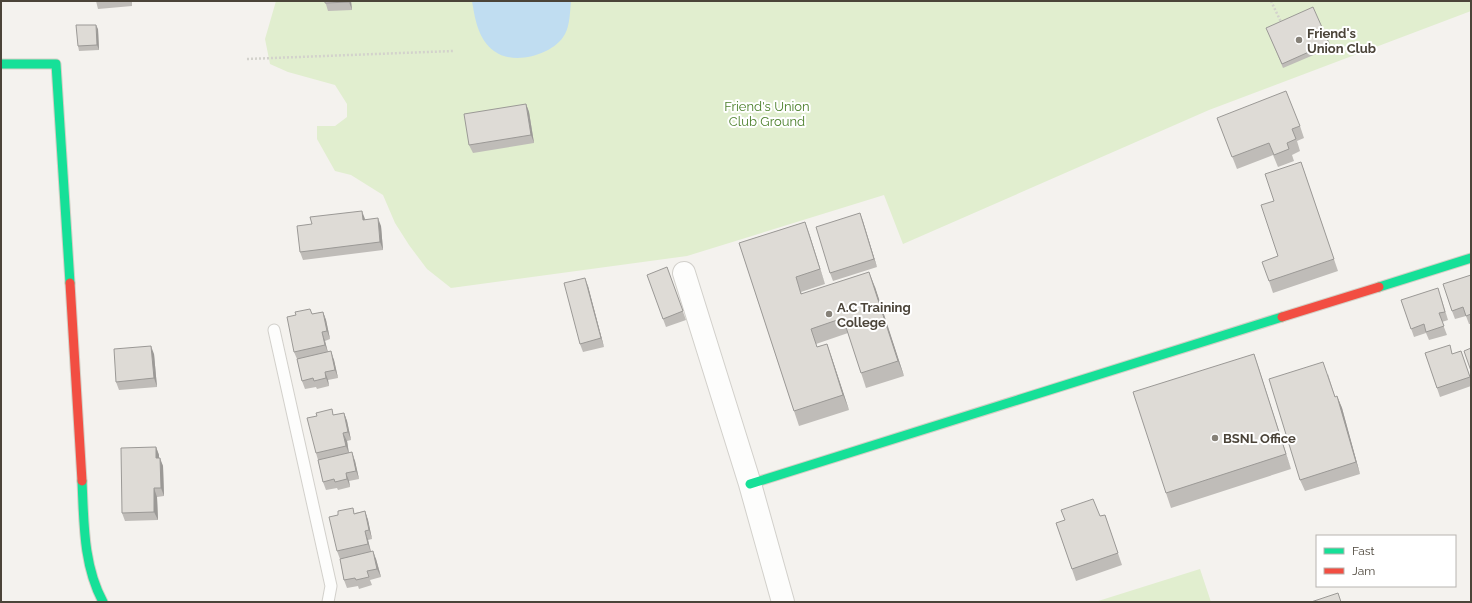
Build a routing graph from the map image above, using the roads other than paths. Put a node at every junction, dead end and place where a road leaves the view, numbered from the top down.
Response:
1 (1, 64) edge
2 (1471, 258) edge
3 (684, 273) dead end
4 (274, 330) dead end
5 (750, 484) junction
6 (103, 602) edge
7 (328, 602) edge
8 (783, 602) edge

1 - 6 street
2 - 5 street
3 - 5 street
4 - 7 lane
5 - 8 street

